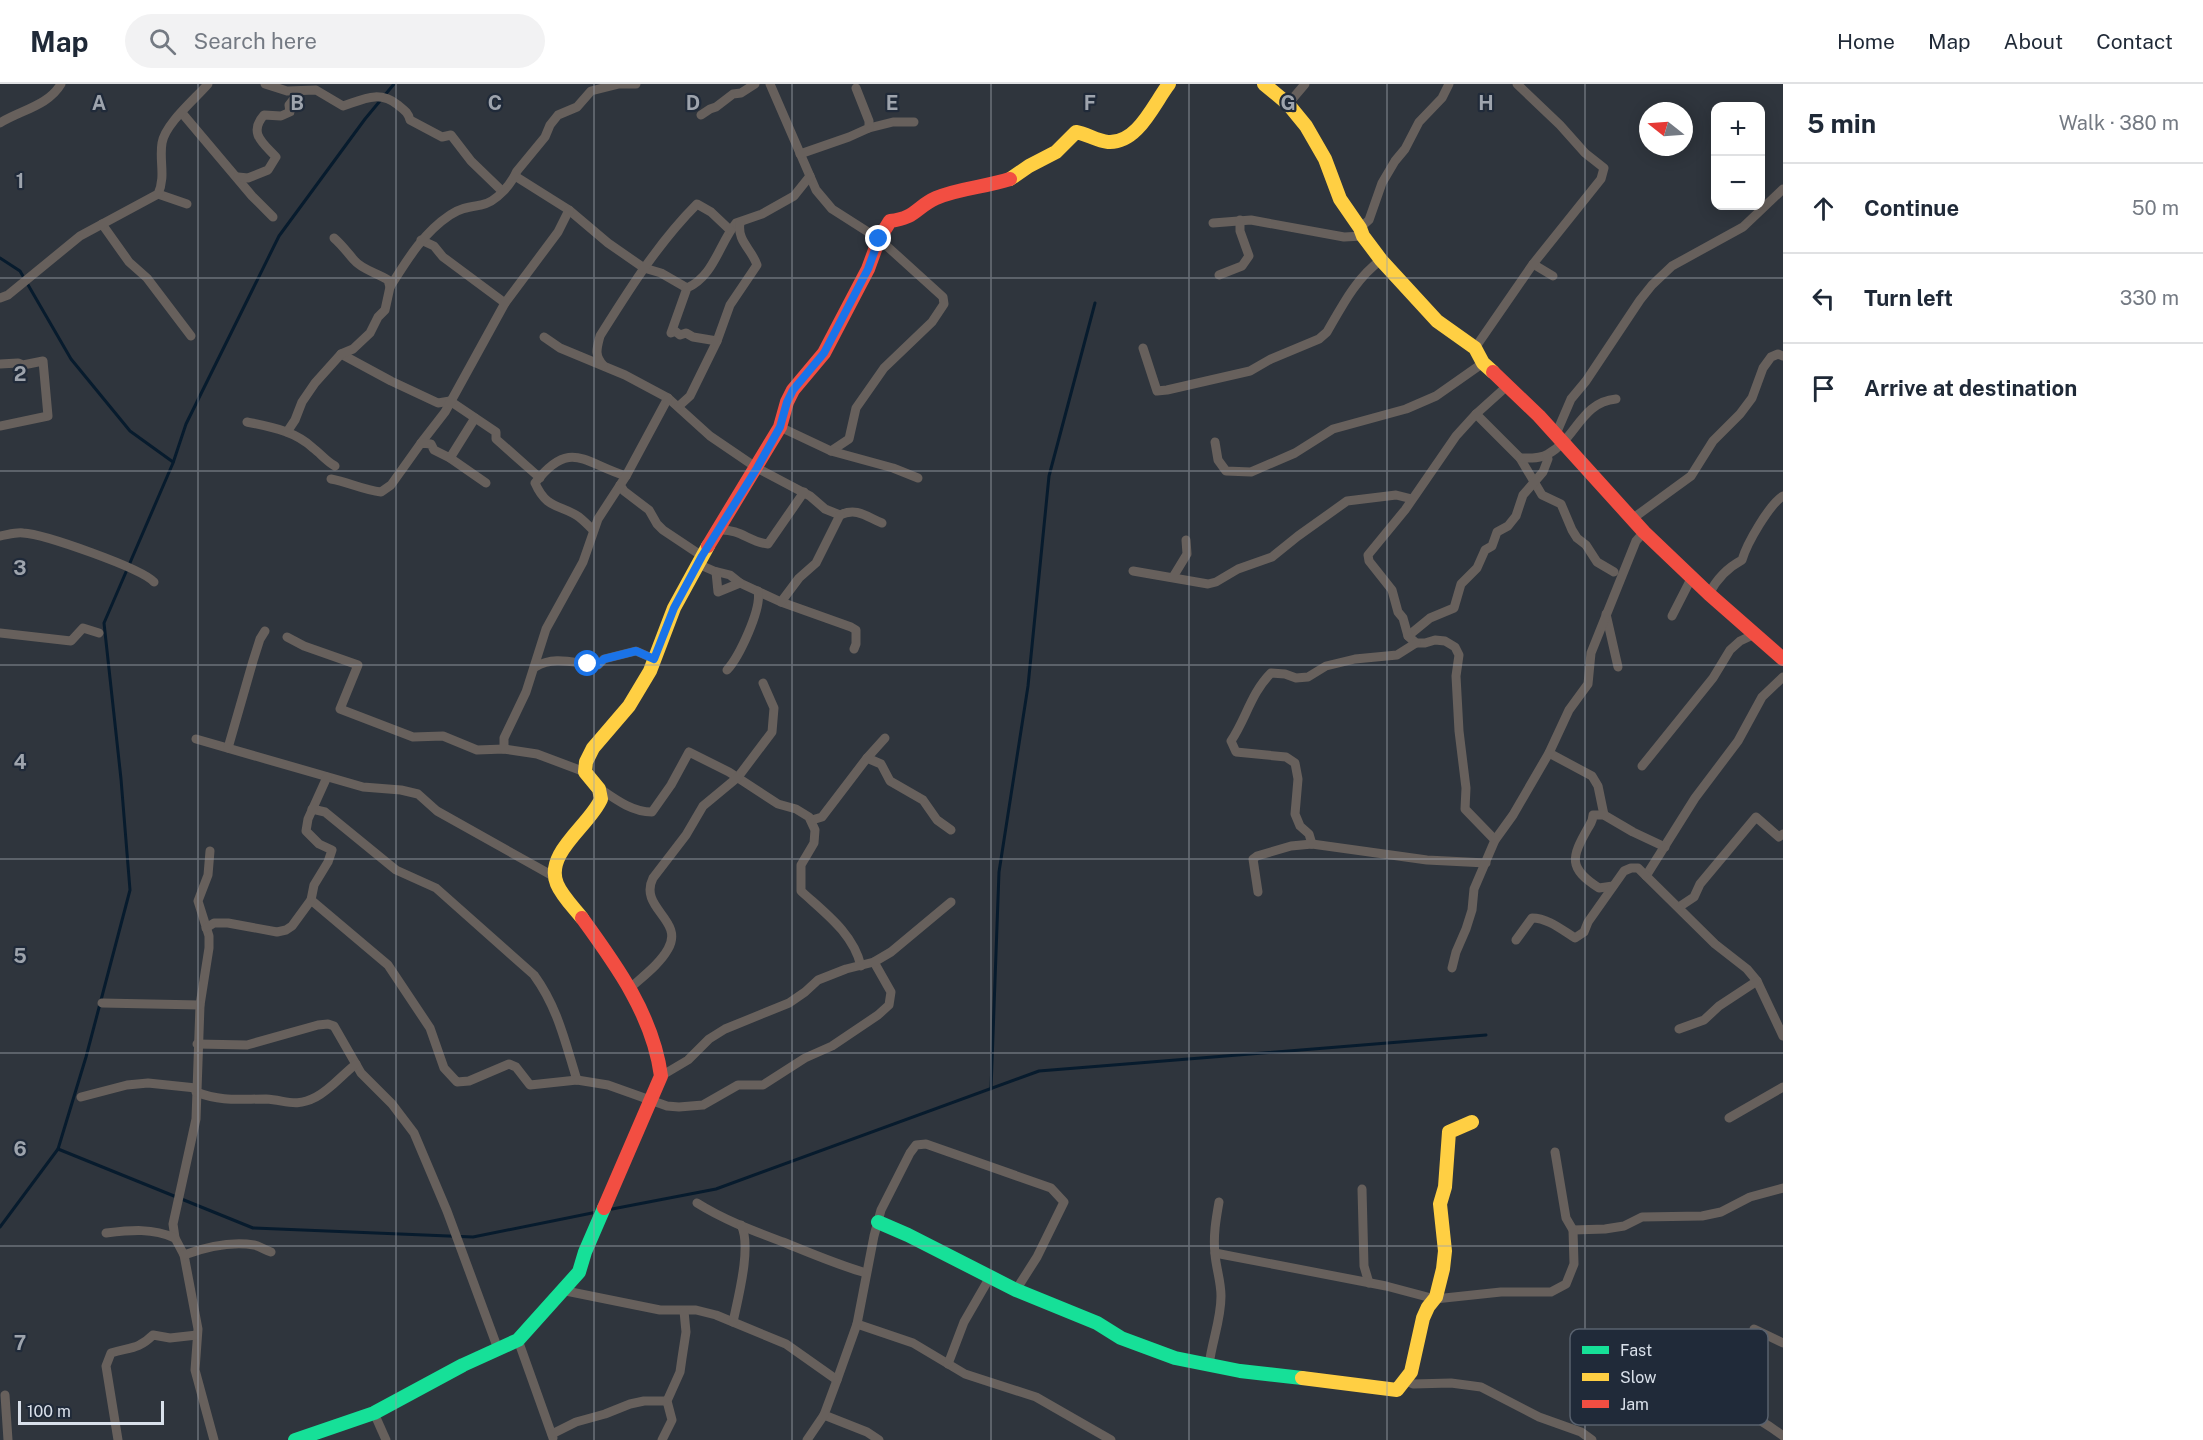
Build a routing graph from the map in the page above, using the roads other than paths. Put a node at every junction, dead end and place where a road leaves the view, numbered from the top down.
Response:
1 (61, 84) edge
2 (208, 84) edge
3 (265, 84) edge
4 (636, 84) edge
5 (755, 84) edge
6 (770, 84) edge
7 (1169, 84) edge
8 (1264, 84) edge
9 (1305, 84) edge
10 (1449, 84) edge
11 (1517, 84) edge
12 (856, 88) dead end
13 (300, 91) junction
14 (1288, 104) junction
15 (182, 113) junction
16 (701, 115) dead end
17 (914, 122) dead end
18 (0, 123) edge
19 (869, 128) junction
20 (800, 154) junction
21 (515, 176) junction
22 (810, 176) junction
23 (238, 177) junction
24 (1783, 189) edge
25 (502, 191) junction
26 (158, 194) junction
27 (187, 204) dead end
28 (569, 210) junction
29 (273, 217) dead end
30 (1240, 220) junction
31 (740, 223) junction
32 (1213, 223) dead end
33 (102, 224) junction
34 (730, 230) junction
35 (1362, 232) junction
36 (334, 238) dead end
37 (879, 239) junction
38 (421, 240) junction
39 (1381, 260) junction
40 (1533, 264) junction
41 (645, 268) junction
42 (1219, 276) dead end
43 (1553, 276) dead end
44 (390, 287) junction
45 (687, 288) junction
46 (0, 298) edge
47 (504, 303) junction
48 (191, 336) dead end
49 (544, 337) dead end
50 (717, 341) junction
51 (1143, 348) dead end
52 (1475, 348) junction
53 (341, 354) junction
54 (1783, 356) edge
55 (1483, 363) junction
56 (0, 364) edge
57 (604, 366) junction
58 (1506, 387) junction
59 (668, 398) junction
60 (1616, 399) dead end
61 (450, 401) junction
62 (679, 406) junction
63 (1476, 414) junction
64 (475, 418) junction
65 (248, 422) dead end
66 (0, 426) edge
67 (780, 427) junction
68 (287, 432) junction
69 (1559, 438) junction
70 (1215, 441) dead end
71 (421, 443) junction
72 (831, 451) junction
73 (1547, 455) junction
74 (450, 458) junction
75 (1520, 458) junction
76 (335, 466) dead end
77 (757, 468) junction
78 (540, 478) junction
79 (918, 478) dead end
80 (331, 479) dead end
81 (623, 480) junction
82 (486, 483) dead end
83 (1533, 483) junction
84 (804, 492) junction
85 (1783, 496) edge
86 (1412, 499) junction
87 (840, 515) junction
88 (1632, 519) junction
89 (882, 523) dead end
90 (593, 530) junction
91 (719, 530) junction
92 (1644, 532) junction
93 (0, 536) edge
94 (1186, 540) dead end
95 (700, 560) junction
96 (1133, 571) dead end
97 (716, 572) junction
98 (1614, 572) dead end
99 (1173, 577) junction
100 (1692, 577) junction
101 (154, 582) dead end
102 (740, 583) junction
103 (758, 591) junction
104 (1709, 594) junction
105 (781, 603) junction
106 (1606, 612) junction
107 (1672, 616) dead end
108 (265, 631) dead end
109 (0, 633) edge
110 (99, 633) dead end
111 (1755, 634) junction
112 (286, 637) dead end
113 (1412, 639) junction
114 (854, 649) dead end
115 (654, 659) junction
116 (1783, 659) edge
117 (535, 667) junction
118 (1618, 667) dead end
119 (727, 670) dead end
120 (1783, 677) edge
121 (762, 683) dead end
122 (885, 738) dead end
123 (196, 739) dead end
124 (228, 748) junction
125 (504, 749) junction
126 (1549, 753) junction
127 (867, 758) junction
128 (1641, 766) dead end
129 (585, 772) junction
130 (327, 777) junction
131 (738, 777) junction
132 (599, 788) junction
133 (312, 809) junction
134 (1604, 815) junction
135 (812, 820) junction
136 (951, 830) dead end
137 (1783, 834) edge
138 (1495, 840) junction
139 (1312, 844) junction
140 (1665, 847) junction
141 (210, 850) dead end
142 (1486, 863) junction
143 (554, 876) junction
144 (1646, 876) junction
145 (1613, 886) junction
146 (1258, 892) dead end
147 (311, 900) junction
148 (951, 902) dead end
149 (1679, 907) junction
150 (206, 928) junction
151 (1516, 940) dead end
152 (874, 962) junction
153 (861, 966) junction
154 (1452, 968) dead end
155 (1757, 981) junction
156 (628, 989) junction
157 (102, 1003) dead end
158 (200, 1005) junction
159 (1679, 1029) dead end
160 (1783, 1036) edge
161 (197, 1044) junction
162 (356, 1064) junction
163 (661, 1076) junction
164 (577, 1080) junction
165 (1783, 1087) edge
166 (196, 1090) junction
167 (81, 1097) dead end
168 (651, 1099) junction
169 (1728, 1118) dead end
170 (1472, 1122) dead end
171 (1555, 1152) dead end
172 (1783, 1188) edge
173 (1362, 1189) dead end
174 (1219, 1202) dead end
175 (697, 1203) dead end
176 (878, 1222) junction
177 (741, 1225) junction
178 (1573, 1230) junction
179 (106, 1233) dead end
180 (176, 1238) junction
181 (271, 1252) dead end
182 (1215, 1253) junction
183 (184, 1255) junction
184 (866, 1273) junction
185 (990, 1277) junction
186 (1369, 1283) junction
187 (561, 1290) junction
188 (1016, 1290) junction
189 (1435, 1299) junction
190 (684, 1311) junction
191 (733, 1322) junction
192 (857, 1324) junction
193 (197, 1335) junction
194 (1768, 1336) edge
195 (518, 1340) junction
196 (1783, 1343) edge
197 (498, 1349) junction
198 (948, 1364) junction
199 (1209, 1365) junction
200 (837, 1380) junction
201 (1405, 1380) junction
202 (5, 1395) dead end
203 (667, 1401) junction
204 (374, 1413) junction
205 (824, 1415) junction
206 (1768, 1425) edge
207 (1783, 1436) edge
208 (553, 1437) edge
209 (8, 1440) edge
210 (118, 1440) edge
211 (214, 1440) edge
212 (295, 1440) edge
213 (386, 1440) edge
214 (662, 1440) edge
215 (807, 1440) edge
216 (879, 1440) edge
217 (1111, 1440) edge
218 (1592, 1440) edge

1 - 18 street
2 - 15 street
3 - 13 street
4 - 21 street
5 - 16 street
6 - 20 street
7 - 37 street
8 - 14 street
9 - 14 street
10 - 35 street
11 - 40 street
12 - 19 street
13 - 23 street
13 - 25 street
14 - 35 street
15 - 23 street
15 - 26 street
17 - 19 street
19 - 20 street
20 - 22 street
21 - 25 street
21 - 28 street
22 - 31 street
22 - 37 street
23 - 29 street
24 - 69 street
25 - 38 street
26 - 27 street
26 - 33 street
28 - 41 street
28 - 47 street
30 - 32 street
30 - 35 street
30 - 42 street
31 - 34 street
31 - 50 street
33 - 46 street
33 - 48 street
34 - 41 street
34 - 45 street
35 - 39 street
36 - 44 street
37 - 67 street
37 - 72 street
38 - 44 street
38 - 47 street
39 - 51 street
39 - 52 street
40 - 43 street
40 - 52 street
41 - 45 street
41 - 57 street
44 - 53 street
45 - 50 street
47 - 61 street
49 - 57 street
50 - 62 street
52 - 55 street
53 - 61 street
53 - 68 street
54 - 88 street
55 - 58 street
55 - 70 street
56 - 66 street
57 - 59 street
58 - 63 street
58 - 69 street
59 - 62 street
59 - 81 street
60 - 69 street
61 - 64 street
61 - 71 street
62 - 77 street
63 - 75 street
63 - 86 street
64 - 74 street
64 - 78 street
65 - 68 street
67 - 72 street
67 - 77 street
68 - 76 street
69 - 73 street
69 - 88 street
71 - 74 street
71 - 80 street
72 - 79 street
73 - 75 street
73 - 83 street
74 - 82 street
75 - 83 street
77 - 84 street
77 - 91 street
78 - 81 street
78 - 90 street
81 - 90 street
81 - 95 street
83 - 98 street
83 - 113 street
84 - 87 street
84 - 91 street
85 - 104 street
86 - 99 street
86 - 113 street
87 - 89 street
87 - 105 street
88 - 92 street
90 - 117 street
91 - 95 street
92 - 100 street
92 - 106 street
93 - 101 street
94 - 99 street
95 - 97 street
95 - 115 street
96 - 99 street
97 - 102 street
97 - 102 street
100 - 104 street
100 - 107 street
102 - 103 street
103 - 105 street
103 - 119 street
104 - 111 street
105 - 114 street
106 - 118 street
106 - 126 street
108 - 124 street
109 - 110 street
111 - 116 street
111 - 128 street
112 - 125 street
113 - 138 street
113 - 139 street
115 - 117 street
115 - 129 street
117 - 125 street
120 - 140 street
121 - 131 street
122 - 127 street
123 - 124 street
124 - 130 street
125 - 129 street
126 - 134 street
126 - 138 street
127 - 135 street
127 - 136 street
129 - 132 street
130 - 133 street
130 - 143 street
131 - 132 street
131 - 135 street
131 - 156 street
132 - 143 street
133 - 147 street
133 - 164 street
134 - 140 street
134 - 145 street
135 - 153 street
137 - 149 street
138 - 142 street
139 - 142 street
139 - 146 street
140 - 144 street
141 - 150 street
142 - 154 street
143 - 156 street
144 - 145 street
144 - 149 street
145 - 151 street
147 - 150 street
147 - 164 street
148 - 152 street
149 - 155 street
150 - 158 street
152 - 153 street
152 - 168 street
153 - 163 street
155 - 159 street
155 - 160 street
156 - 163 street
157 - 158 street
158 - 161 street
161 - 162 street
161 - 166 street
162 - 166 street
162 - 197 street
163 - 168 street
164 - 168 street
165 - 169 street
166 - 167 street
166 - 180 street
168 - 187 street
170 - 189 street
171 - 178 street
172 - 178 street
173 - 186 street
174 - 182 street
175 - 177 street
176 - 184 street
176 - 185 street
176 - 188 street
177 - 184 street
177 - 191 street
178 - 189 street
179 - 180 street
180 - 183 street
181 - 183 street
182 - 186 street
182 - 199 street
183 - 193 street
184 - 192 street
185 - 188 street
185 - 198 street
186 - 189 street
187 - 190 street
187 - 195 street
188 - 199 street
189 - 201 street
190 - 191 street
190 - 203 street
191 - 200 street
192 - 198 street
192 - 200 street
193 - 210 street
193 - 211 street
194 - 196 street
195 - 197 street
195 - 208 street
197 - 204 street
198 - 217 street
199 - 201 street
200 - 205 street
201 - 218 street
202 - 209 street
203 - 208 street
203 - 214 street
204 - 212 street
204 - 213 street
205 - 215 street
205 - 216 street
206 - 207 street

